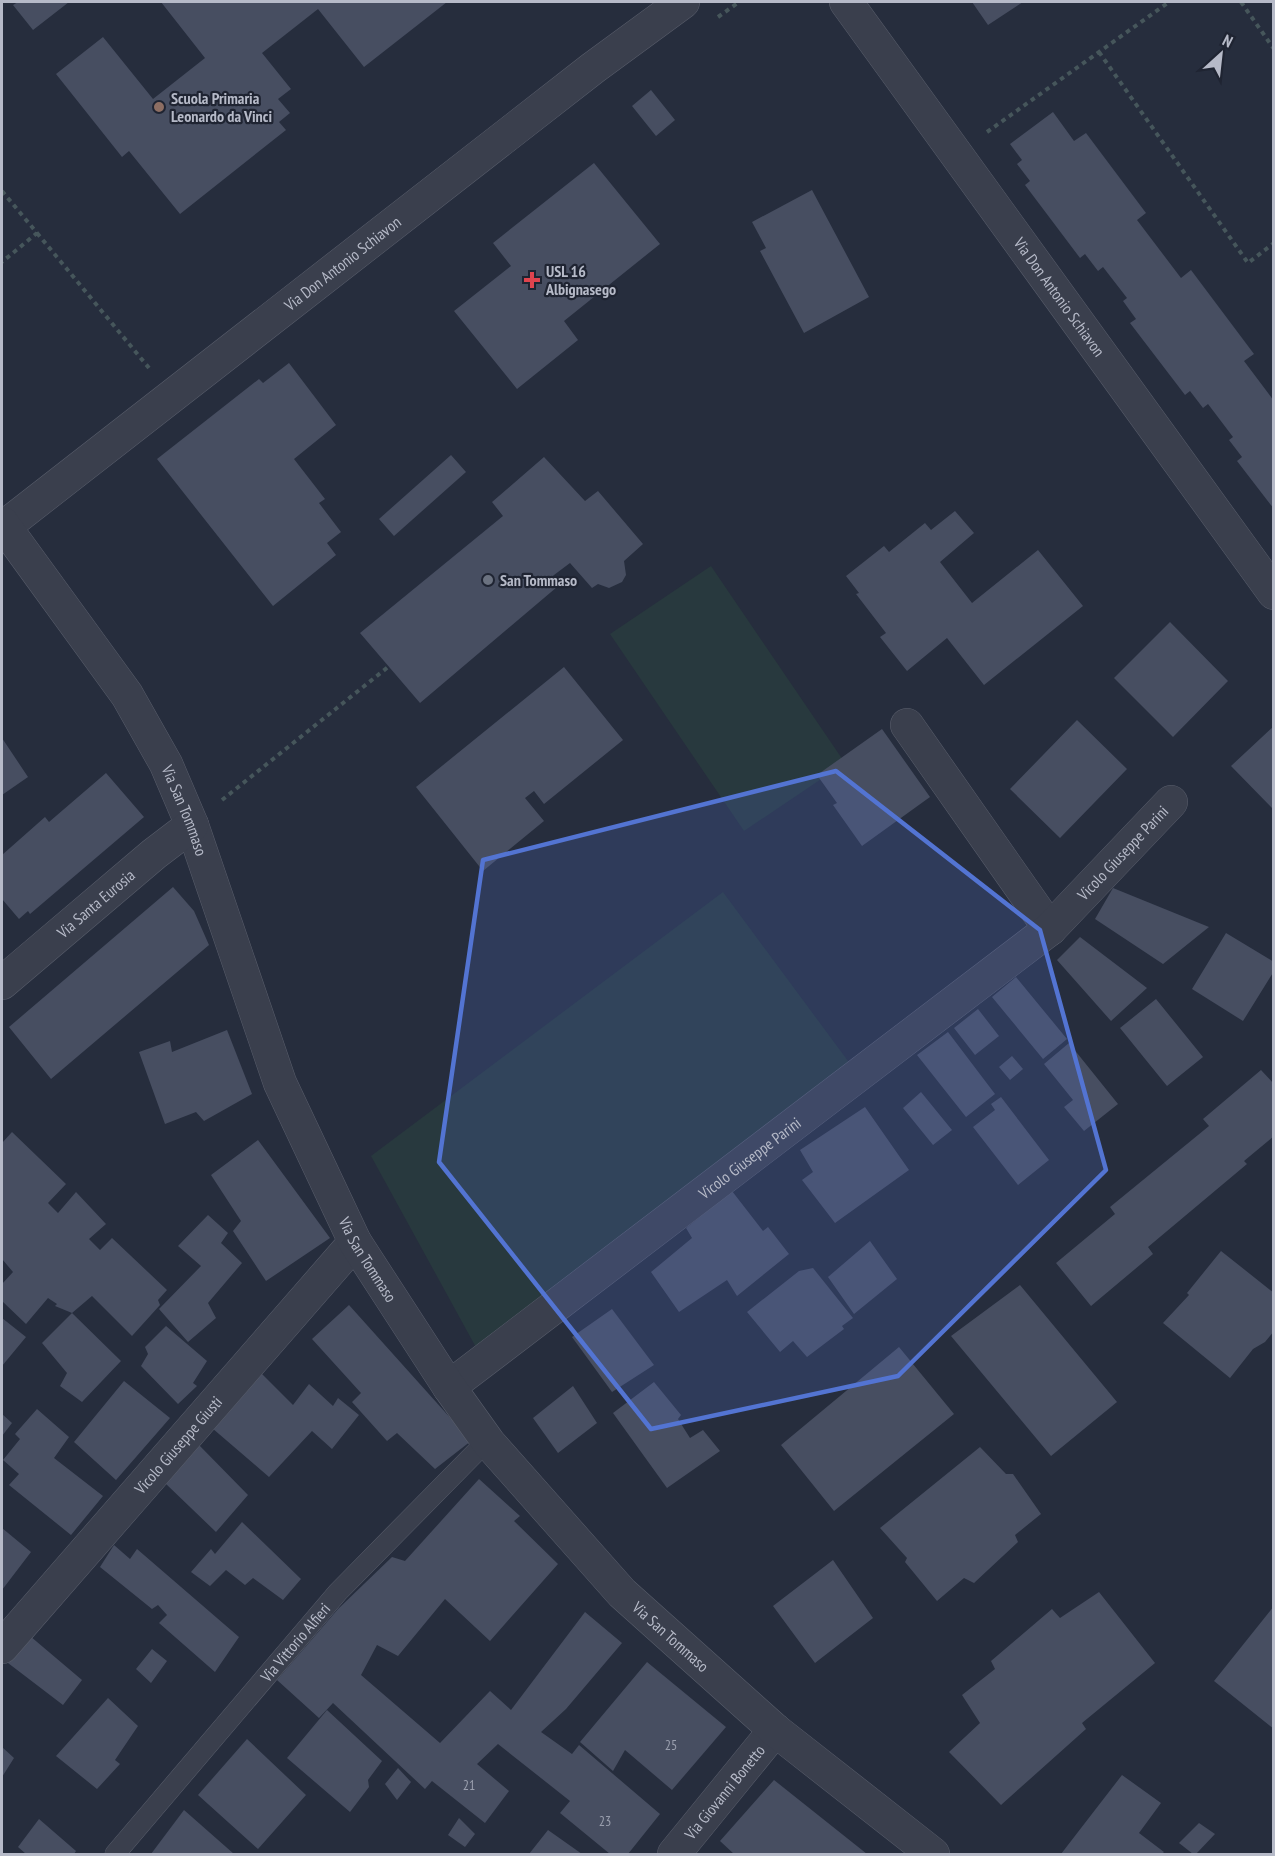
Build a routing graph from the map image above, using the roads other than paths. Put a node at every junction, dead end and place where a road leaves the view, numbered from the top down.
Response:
1 (683, 2) edge
2 (846, 2) edge
3 (3, 525) edge
4 (1274, 593) edge
5 (907, 725) dead end
6 (1171, 802) dead end
7 (192, 825) junction
8 (1050, 929) junction
9 (2, 984) edge
10 (355, 1242) junction
11 (449, 1387) junction
12 (489, 1443) junction
13 (2, 1647) edge
14 (775, 1730) junction
15 (115, 1854) edge
16 (674, 1854) edge
17 (933, 1854) edge

1 - 3 street, Via Don Antonio Schiavon
2 - 4 street, Via Don Antonio Schiavon
3 - 7 street, Via San Tommaso
5 - 8 street
6 - 8 street, Vicolo Giuseppe Parini
7 - 9 street, Via Santa Eurosia
7 - 10 street, Via San Tommaso
8 - 11 street, Vicolo Giuseppe Parini
10 - 11 street, Via San Tommaso
10 - 13 street, Vicolo Giuseppe Giusti
11 - 12 street, Via San Tommaso
12 - 14 street, Via San Tommaso
12 - 15 lane, Via Vittorio Alfieri
14 - 16 street, Via Giovanni Bonetto
14 - 17 street, Via San Tommaso

